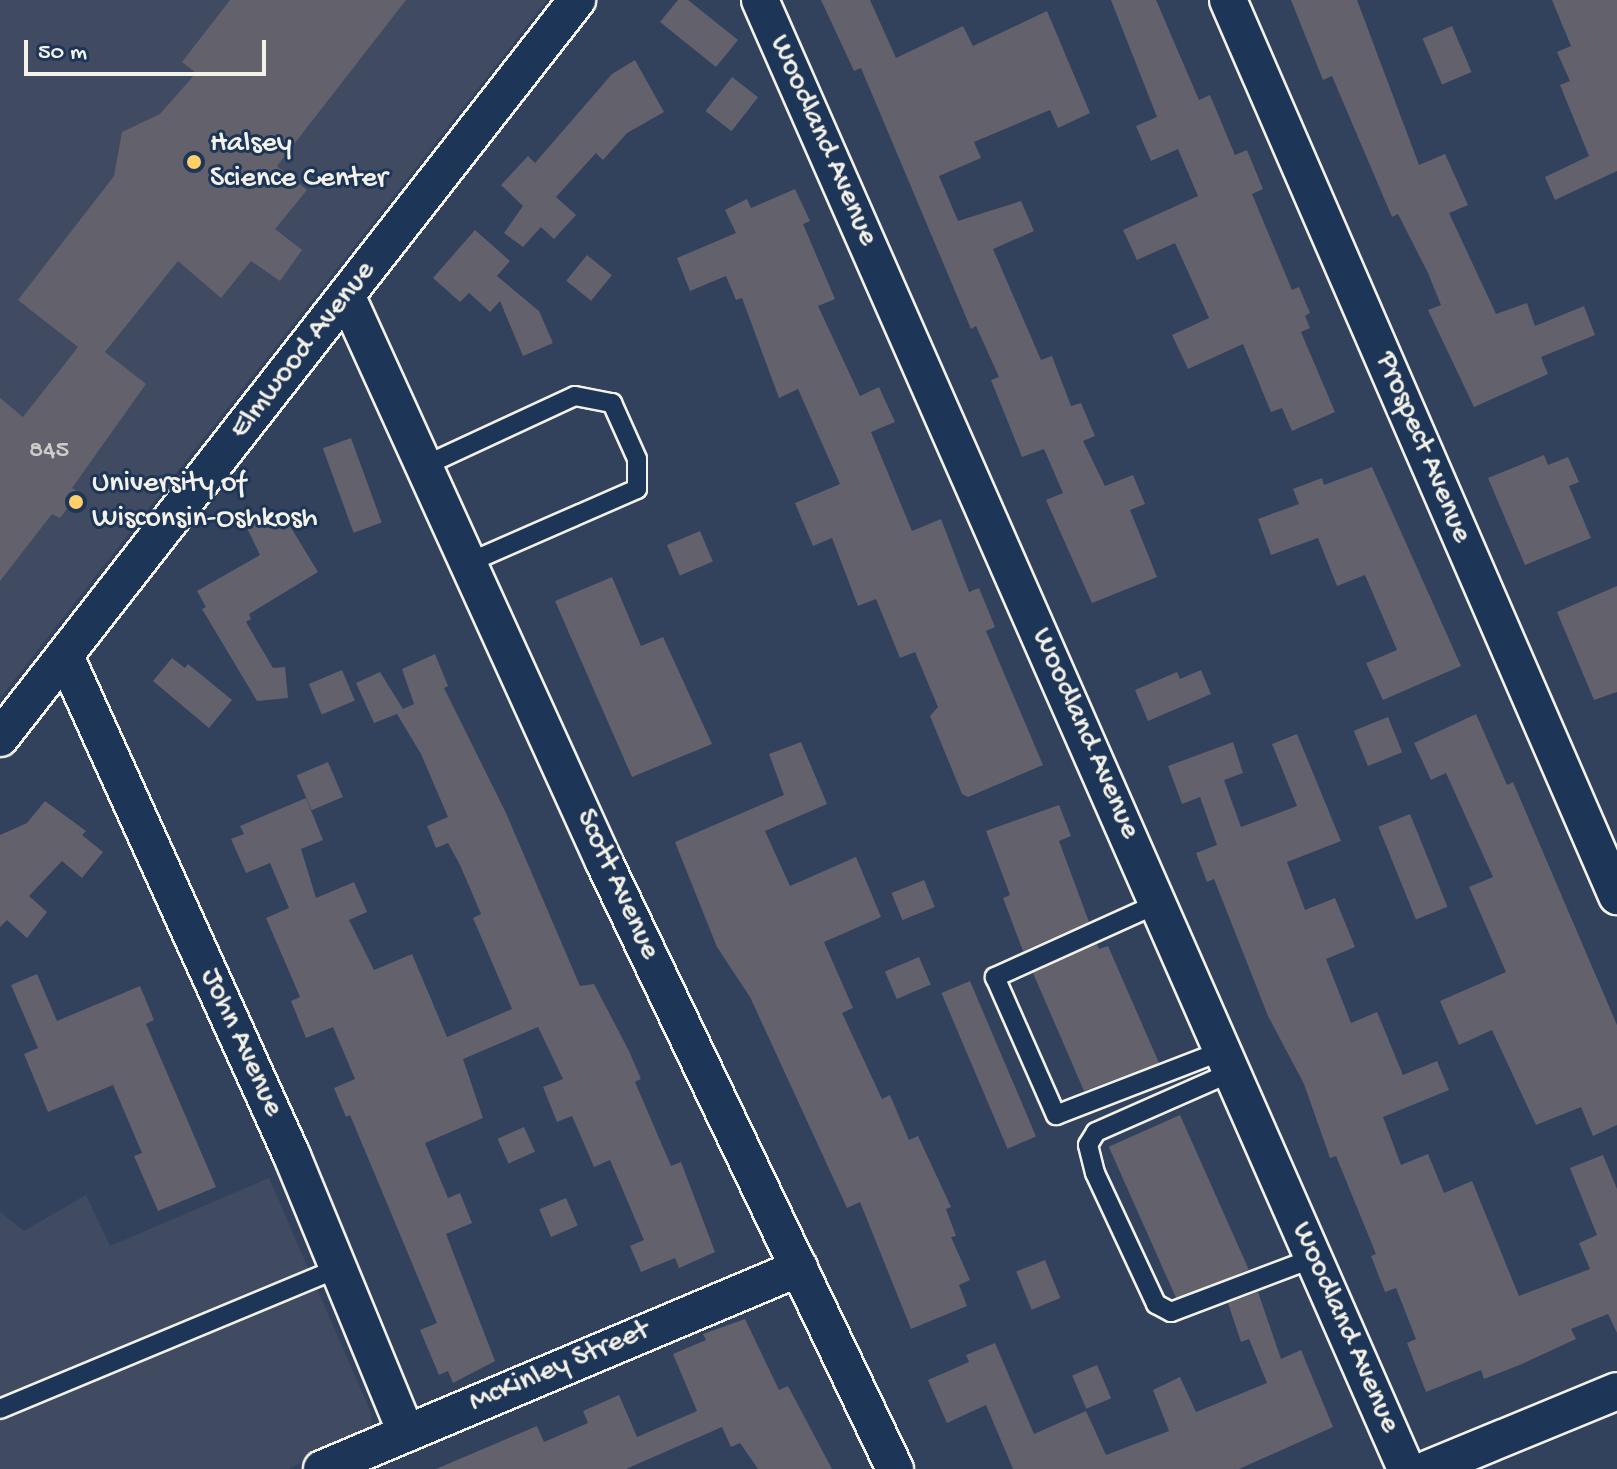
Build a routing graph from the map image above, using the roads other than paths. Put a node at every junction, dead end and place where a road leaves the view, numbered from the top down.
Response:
1 (577, 0) edge
2 (760, 0) edge
3 (1228, 0) edge
4 (347, 297) junction
5 (424, 466) junction
6 (468, 563) junction
7 (65, 656) junction
8 (0, 738) edge
9 (1617, 896) edge
10 (1157, 904) junction
11 (1227, 1061) junction
12 (1314, 1258) junction
13 (339, 1268) junction
14 (799, 1268) junction
15 (1617, 1391) edge
16 (0, 1409) edge
17 (406, 1433) junction
18 (322, 1469) edge
19 (895, 1469) edge
20 (1406, 1469) edge
21 (1428, 1469) edge

1 - 4 street, Elmwood Avenue
2 - 10 street, Woodland Avenue
3 - 9 street, Prospect Avenue
4 - 5 street, Scott Avenue
4 - 7 street, Elmwood Avenue
5 - 6 street, Scott Avenue
5 - 6 lane
6 - 14 street, Scott Avenue
7 - 8 street, Elmwood Avenue
7 - 13 street, John Avenue
10 - 11 street, Woodland Avenue
10 - 11 lane
11 - 12 street, Woodland Avenue
11 - 12 lane
12 - 20 street, Woodland Avenue
13 - 16 lane
13 - 17 street, John Avenue
14 - 17 street, McKinley Street
14 - 19 street, Scott Avenue
15 - 21 street
17 - 18 street, McKinley Street

